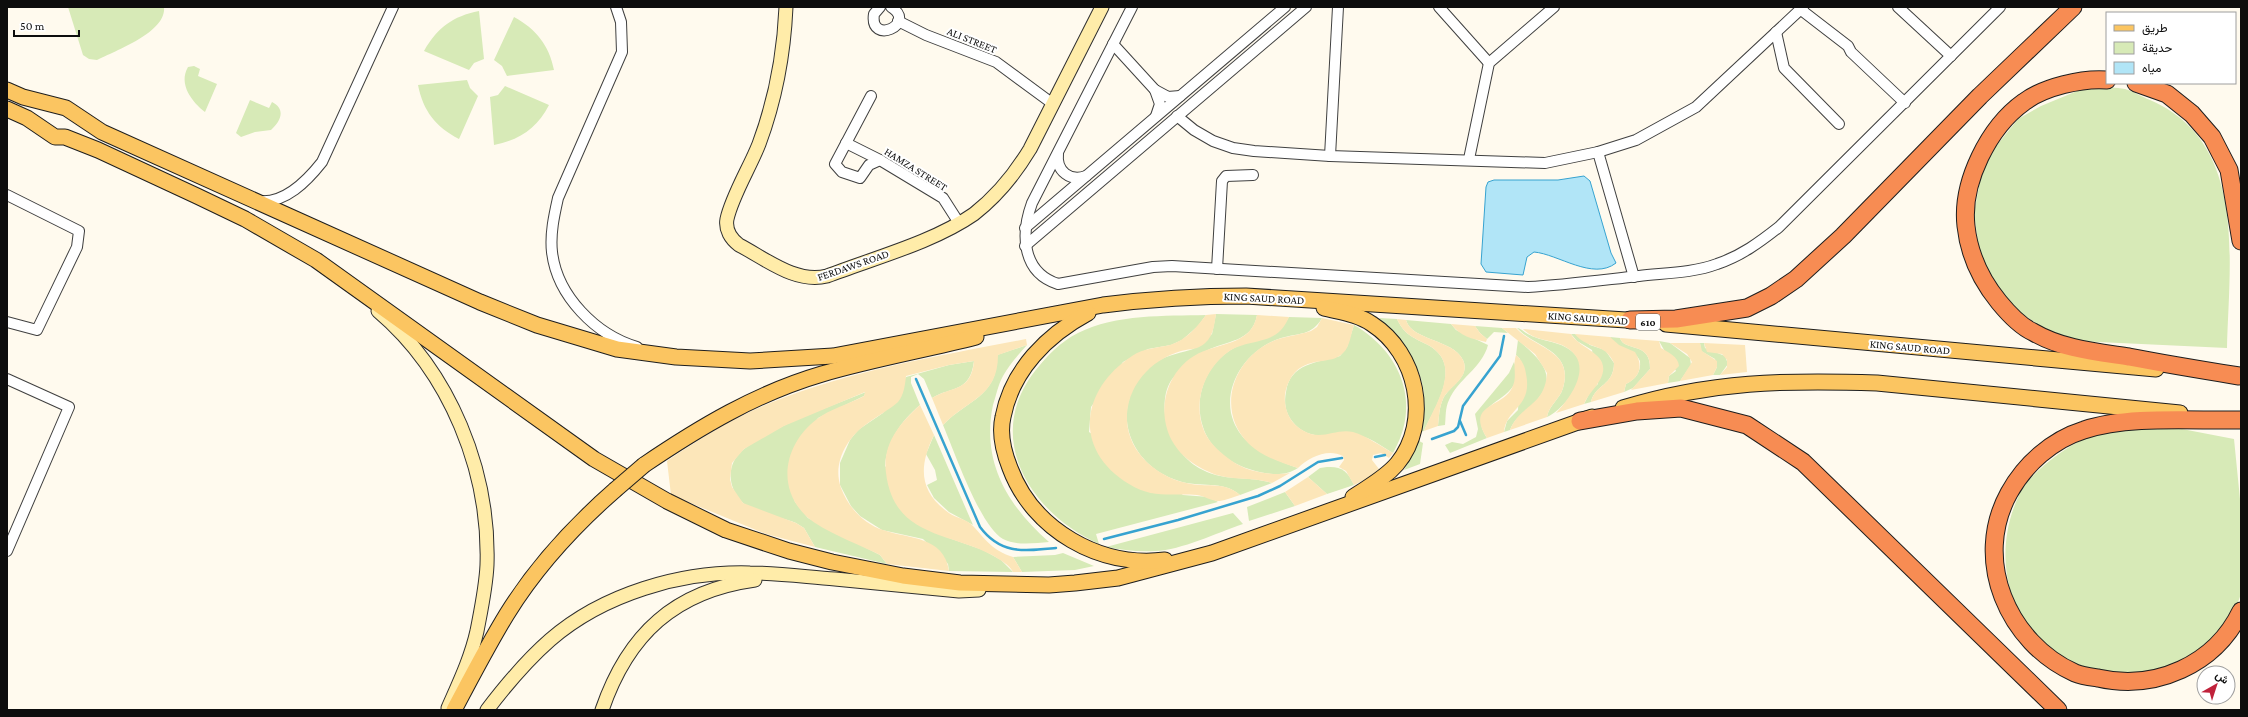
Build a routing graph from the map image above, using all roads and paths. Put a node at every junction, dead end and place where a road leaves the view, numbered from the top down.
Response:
1 (393, 7) edge
2 (616, 7) edge
3 (786, 7) edge
4 (880, 7) edge
5 (891, 7) edge
6 (1102, 7) edge
7 (1132, 7) edge
8 (1285, 7) edge
9 (1306, 7) edge
10 (1338, 7) edge
11 (1438, 7) edge
12 (1554, 7) edge
13 (1898, 7) edge
14 (2000, 7) edge
15 (2073, 7) edge
16 (1802, 8) edge
17 (898, 20) junction
18 (1776, 32) junction
19 (1253, 35) junction
20 (1113, 44) junction
21 (1261, 45) junction
22 (1951, 56) junction
23 (1489, 64) junction
24 (2106, 80) edge
25 (2139, 84) edge
26 (7, 90) edge
27 (1155, 90) junction
28 (871, 96) dead end
29 (1180, 96) junction
30 (1904, 103) junction
31 (1053, 104) junction
32 (56, 107) junction
33 (7, 109) edge
34 (74, 114) junction
35 (1177, 116) junction
36 (1154, 118) junction
37 (1839, 124) dead end
38 (47, 131) junction
39 (65, 137) junction
40 (846, 143) junction
41 (1058, 152) junction
42 (1598, 152) junction
43 (1330, 156) junction
44 (876, 158) junction
45 (1469, 159) junction
46 (1252, 175) dead end
47 (1086, 176) junction
48 (7, 195) edge
49 (254, 201) junction
50 (959, 222) junction
51 (1025, 228) junction
52 (2241, 241) edge
53 (1026, 246) junction
54 (316, 260) junction
55 (1218, 269) junction
56 (1634, 276) junction
57 (1284, 298) junction
58 (1103, 305) junction
59 (1054, 315) junction
60 (1630, 320) junction
61 (7, 322) edge
62 (676, 357) junction
63 (2240, 376) edge
64 (7, 379) edge
65 (2241, 420) edge
66 (1580, 421) junction
67 (1333, 511) junction
68 (7, 551) edge
69 (1212, 554) junction
70 (787, 575) junction
71 (1049, 585) junction
72 (2241, 611) edge
73 (448, 710) edge
74 (454, 710) edge
75 (487, 710) edge
76 (602, 710) edge
77 (2058, 710) edge

1 - 49 street
2 - 62 street
3 - 50 street, FERDAWS ROAD
4 - 17 street
5 - 17 street
6 - 31 street, FERDAWS ROAD
7 - 20 street
8 - 19 street
9 - 21 street
10 - 43 street
11 - 23 street
12 - 23 street
13 - 22 street
14 - 22 street
15 - 60 highway
16 - 18 street
16 - 30 street
17 - 31 street, ALI STREET
18 - 37 street
18 - 42 street
19 - 21 street
19 - 29 street
20 - 27 street
20 - 41 street
21 - 35 street
22 - 30 street
23 - 45 street
24 - 63 highway
25 - 52 highway
26 - 32 main road
27 - 29 street
27 - 36 street
28 - 40 street
29 - 36 street
30 - 56 street
31 - 50 street, FERDAWS ROAD
32 - 34 main road
32 - 38 main road
33 - 38 main road
34 - 39 main road
34 - 49 main road
35 - 43 street
35 - 53 street
36 - 47 street
38 - 39 main road
39 - 54 main road
40 - 44 street, HAMZA STREET
40 - 44 street
41 - 47 street
41 - 51 street
42 - 45 street
42 - 56 street
43 - 45 street
44 - 50 street, HAMZA STREET
46 - 55 street
47 - 51 street
48 - 61 street
49 - 62 main road
51 - 53 street
53 - 55 street
54 - 71 main road
54 - 73 street
55 - 56 street
57 - 58 main road, KING SAUD ROAD / 610
57 - 60 main road, KING SAUD ROAD / 610
57 - 67 main road
58 - 59 main road, KING SAUD ROAD / 610
58 - 69 main road
59 - 62 main road
59 - 74 main road, bridge
60 - 63 main road, KING SAUD ROAD / 610
64 - 68 street
65 - 66 main road
65 - 72 highway
66 - 67 main road
66 - 77 highway
67 - 69 main road
69 - 71 main road
70 - 71 street
70 - 75 street
70 - 76 street

